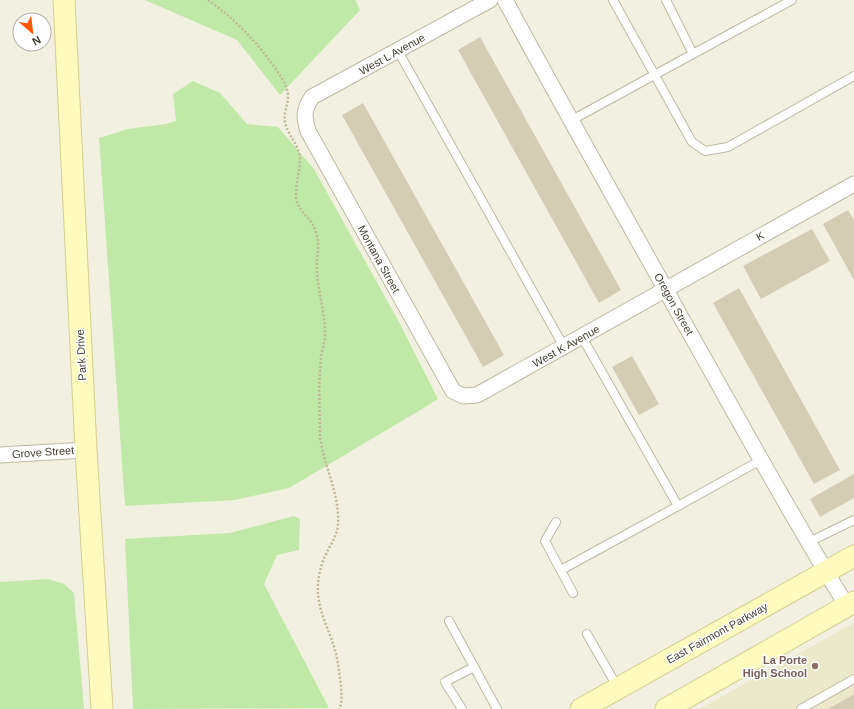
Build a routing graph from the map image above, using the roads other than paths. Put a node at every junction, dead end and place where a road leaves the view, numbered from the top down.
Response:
1 (64, 0) edge
2 (490, 0) edge
3 (505, 0) edge
4 (613, 0) edge
5 (666, 0) edge
6 (792, 0) edge
7 (398, 51) junction
8 (693, 54) junction
9 (654, 75) junction
10 (854, 76) edge
11 (304, 116) joint
12 (570, 121) junction
13 (854, 184) edge
14 (666, 289) junction
15 (582, 337) junction
16 (564, 347) junction
17 (463, 396) joint
18 (86, 450) junction
19 (0, 455) edge
20 (761, 460) junction
21 (678, 506) junction
22 (854, 520) edge
23 (556, 522) dead end
24 (809, 542) junction
25 (854, 556) edge
26 (561, 570) junction
27 (826, 572) junction
28 (573, 593) dead end
29 (851, 607) edge
30 (449, 621) dead end
31 (587, 634) dead end
32 (474, 667) junction
33 (854, 679) edge
34 (618, 688) junction
35 (593, 706) edge
36 (102, 709) edge
37 (462, 709) edge
38 (497, 709) edge
39 (666, 709) edge
40 (801, 709) edge

1 - 18 street, Park Drive
2 - 7 street, West L Avenue
3 - 12 street, Oregon Street
4 - 9 lane
5 - 8 lane
6 - 8 lane
7 - 11 street, West L Avenue
7 - 16 lane
8 - 9 lane
9 - 10 lane
9 - 12 lane
11 - 17 street, Montana Street
12 - 14 street, Oregon Street
13 - 14 street, K
14 - 15 street, West K Avenue
14 - 20 street, Oregon Street
15 - 16 street, West K Avenue
15 - 21 lane
16 - 17 street, West K Avenue
18 - 19 street, Grove Street
18 - 36 street, Park Drive
20 - 21 lane
20 - 24 street, Oregon Street
21 - 26 lane
22 - 24 lane
23 - 26 lane
24 - 27 street, Oregon Street
25 - 27 street, East Fairmont Parkway
26 - 28 lane
27 - 29 street, Oregon Street
27 - 34 street, East Fairmont Parkway
29 - 39 street
30 - 32 lane
31 - 34 lane
32 - 37 lane
32 - 38 lane
33 - 40 lane
34 - 35 street, East Fairmont Parkway

